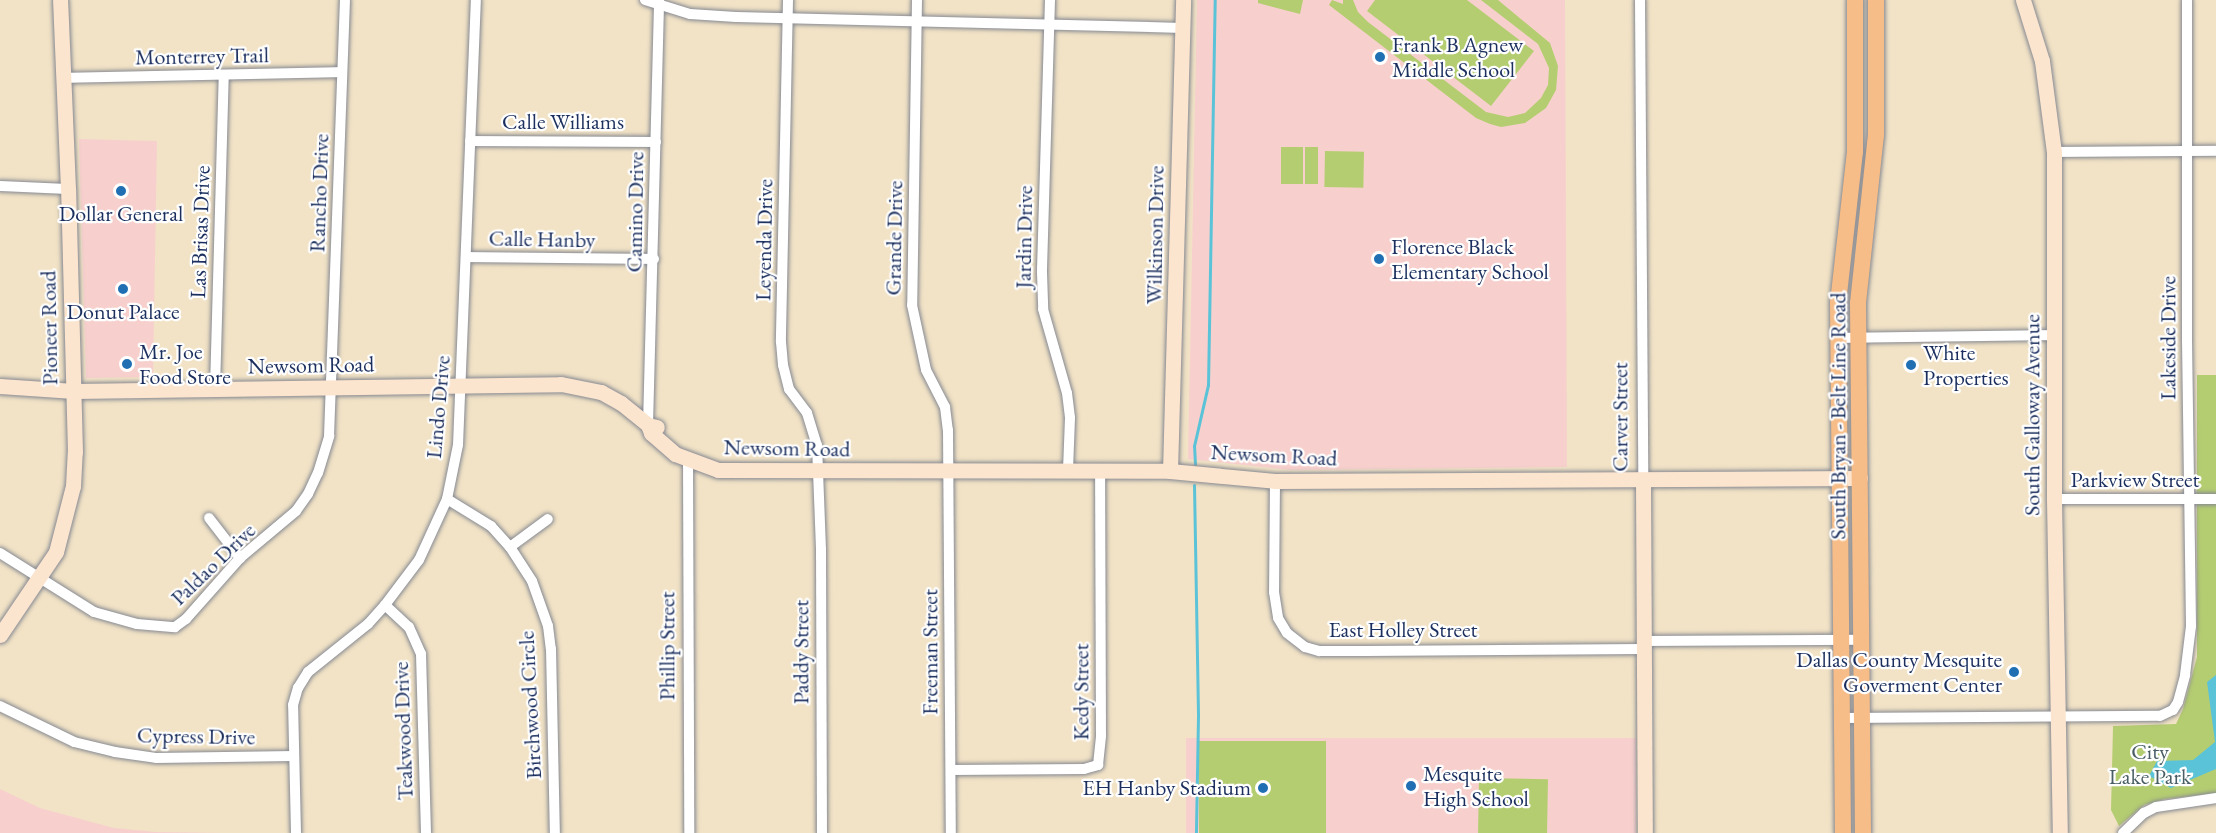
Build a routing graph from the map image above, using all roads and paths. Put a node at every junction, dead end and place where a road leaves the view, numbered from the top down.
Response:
1 (60, 0) edge
2 (345, 0) edge
3 (476, 0) edge
4 (645, 0) edge
5 (788, 0) edge
6 (917, 0) edge
7 (1050, 0) edge
8 (1184, 0) edge
9 (1641, 0) edge
10 (1855, 0) edge
11 (1876, 0) edge
12 (2024, 0) edge
13 (2187, 0) edge
14 (658, 3) edge
15 (788, 18) junction
16 (917, 20) junction
17 (1050, 24) junction
18 (1183, 28) junction
19 (342, 72) junction
20 (224, 75) junction
21 (63, 78) junction
22 (470, 141) junction
23 (656, 142) junction
24 (2186, 151) junction
25 (2216, 151) edge
26 (2054, 152) junction
27 (0, 186) edge
28 (68, 189) junction
29 (466, 257) junction
30 (654, 259) junction
31 (2053, 335) junction
32 (1859, 337) junction
33 (1838, 338) junction
34 (461, 385) junction
35 (0, 386) edge
36 (332, 387) junction
37 (215, 389) junction
38 (74, 391) junction
39 (648, 425) junction
40 (688, 458) junction
41 (1068, 470) junction
42 (1100, 470) junction
43 (820, 471) junction
44 (949, 471) junction
45 (1170, 471) junction
46 (1839, 478) junction
47 (1860, 478) junction
48 (1643, 480) junction
49 (1275, 481) junction
50 (447, 499) junction
51 (2054, 499) junction
52 (2188, 499) junction
53 (2216, 499) edge
54 (209, 518) dead end
55 (548, 519) dead end
56 (510, 547) junction
57 (0, 553) edge
58 (240, 558) junction
59 (1841, 569) junction
60 (1861, 569) junction
61 (39, 577) junction
62 (386, 606) junction
63 (0, 635) edge
64 (1842, 640) junction
65 (1862, 640) junction
66 (1643, 645) junction
67 (0, 706) edge
68 (1842, 718) junction
69 (1862, 718) junction
70 (2059, 718) junction
71 (294, 756) junction
72 (951, 770) junction
73 (2216, 798) edge
74 (1843, 825) edge
75 (1863, 825) edge
76 (296, 833) edge
77 (426, 833) edge
78 (555, 833) edge
79 (689, 833) edge
80 (822, 833) edge
81 (951, 833) edge
82 (1645, 833) edge
83 (2060, 833) edge
84 (2123, 833) edge

1 - 21 street, Pioneer Road
2 - 19 street, Rancho Drive
3 - 22 street, Lindo Drive
4 - 14 street
5 - 15 street, Leyenda Drive
6 - 16 street, Grande Drive
7 - 17 street, Jardin Drive
8 - 18 street, Wilkinson Drive
9 - 48 street, Carver Street
10 - 33 main road, South Bryan - Belt Line Road
11 - 32 main road, South Bryan - Belt Line Road
12 - 26 street, South Galloway Avenue
13 - 24 street, Lakeside Drive
14 - 15 street
14 - 23 street, Camino Drive
15 - 16 street
15 - 43 street, Leyenda Drive
16 - 17 street
16 - 44 street, Grande Drive
17 - 18 street
17 - 41 street, Jardin Drive
18 - 45 street, Wilkinson Drive
19 - 20 street, Monterrey Trail
19 - 36 street, Rancho Drive
20 - 21 street, Monterrey Trail
20 - 37 street, Las Brisas Drive
21 - 28 street, Pioneer Road
22 - 23 street, Calle Williams
22 - 29 street, Lindo Drive
23 - 30 street, Camino Drive
24 - 25 street
24 - 26 street
24 - 52 street, Lakeside Drive
26 - 31 street, South Galloway Avenue
27 - 28 street
28 - 38 street, Pioneer Road
29 - 30 street, Calle Hanby
29 - 34 street, Lindo Drive
30 - 39 street, Camino Drive
31 - 32 street
31 - 51 street, South Galloway Avenue
32 - 33 street
32 - 47 main road, South Bryan - Belt Line Road
33 - 46 main road, South Bryan - Belt Line Road
34 - 36 street, Newsom Road
34 - 39 street, Newsom Road
34 - 50 street, Lindo Drive
35 - 38 street, Newsom Road
36 - 37 street, Newsom Road
36 - 58 street, Paldao Drive
37 - 38 street, Newsom Road
38 - 61 street, Pioneer Road
39 - 40 street, Newsom Road
40 - 43 street, Newsom Road
40 - 79 street, Phillip Street
41 - 42 street, Newsom Road
41 - 44 street, Newsom Road
42 - 45 street, Newsom Road
42 - 72 street, Kedy Street
43 - 44 street, Newsom Road
43 - 80 street, Paddy Street
44 - 72 street, Freeman Street
45 - 49 street, Newsom Road
46 - 47 street, Newsom Road
46 - 48 street, Newsom Road
46 - 59 main road, South Bryan - Belt Line Road
47 - 60 main road, South Bryan - Belt Line Road
48 - 49 street, Newsom Road
48 - 66 street, Carver Street
49 - 66 street, East Holley Street
50 - 56 street, Birchwood Circle
50 - 62 street, Lindo Drive
51 - 52 street, Parkview Street
51 - 70 street, South Galloway Avenue
52 - 53 street, Parkview Street
52 - 70 street, Lakeside Drive
54 - 58 street
55 - 56 street
56 - 78 street, Birchwood Circle
57 - 61 street, Paldao Drive
58 - 61 street, Paldao Drive
59 - 60 main road
59 - 64 main road, South Bryan - Belt Line Road
60 - 65 main road, South Bryan - Belt Line Road
61 - 63 street, Pioneer Road
62 - 71 street, Lindo Drive
62 - 77 street, Teakwood Drive
64 - 65 street, East Holley Street
64 - 66 street, East Holley Street
64 - 68 main road, South Bryan - Belt Line Road
65 - 69 main road, South Bryan - Belt Line Road
66 - 82 street, Carver Street
67 - 71 street, Cypress Drive
68 - 69 street
68 - 74 main road, South Bryan - Belt Line Road
69 - 70 street
69 - 75 main road, South Bryan - Belt Line Road
70 - 83 street, South Galloway Avenue
71 - 76 street, Lindo Drive
72 - 81 street, Freeman Street
73 - 84 street
74 - 75 main road

